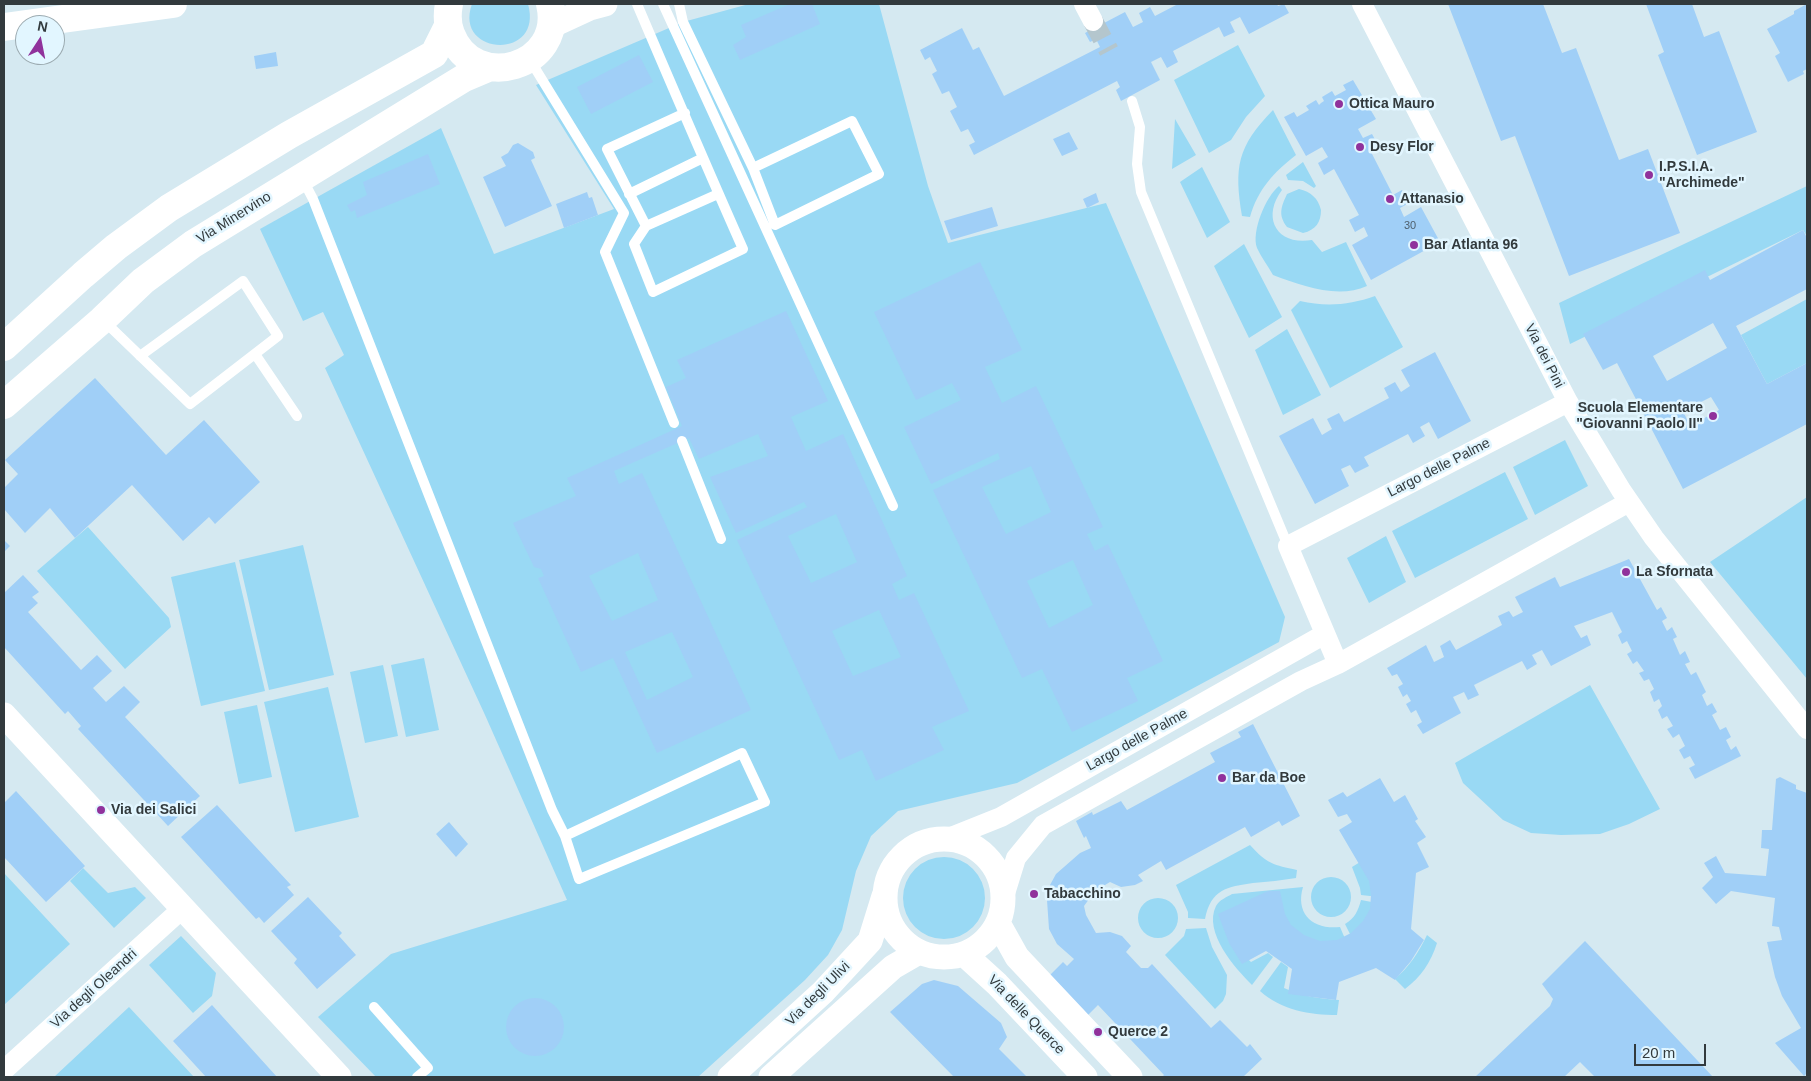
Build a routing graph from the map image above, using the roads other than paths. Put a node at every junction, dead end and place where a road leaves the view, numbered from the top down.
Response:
1 (173, 4) edge
2 (605, 4) edge
3 (637, 4) edge
4 (663, 4) edge
5 (679, 4) edge
6 (1362, 4) edge
7 (448, 10) edge
8 (551, 15) edge
9 (4, 27) edge
10 (529, 59) junction
11 (490, 67) junction
12 (1132, 101) dead end
13 (685, 112) junction
14 (703, 158) junction
15 (753, 168) junction
16 (302, 177) junction
17 (630, 194) junction
18 (718, 194) junction
19 (646, 226) junction
20 (102, 320) junction
21 (4, 347) edge
22 (255, 354) junction
23 (140, 356) junction
24 (1568, 402) junction
25 (4, 405) edge
26 (296, 416) dead end
27 (674, 423) dead end
28 (682, 441) dead end
29 (1629, 502) junction
30 (893, 506) dead end
31 (721, 539) dead end
32 (1288, 546) junction
33 (1325, 634) junction
34 (1338, 664) junction
35 (5, 718) edge
36 (1807, 728) edge
37 (564, 836) junction
38 (946, 839) junction
39 (884, 896) junction
40 (183, 908) junction
41 (1000, 912) junction
42 (919, 952) junction
43 (964, 954) junction
44 (374, 1007) dead end
45 (4, 1070) edge
46 (339, 1077) edge
47 (417, 1077) edge
48 (730, 1077) edge
49 (771, 1077) edge
50 (1085, 1077) edge
51 (1130, 1077) edge

1 - 9 main road
2 - 8 street
3 - 13 lane
4 - 30 lane
5 - 15 lane
6 - 24 street, Via dei Pini
7 - 11 main road
7 - 21 main road
8 - 10 main road
10 - 11 main road
10 - 27 lane
11 - 16 main road, Via Minervino
12 - 32 lane
13 - 14 lane
13 - 17 lane
14 - 17 lane
14 - 18 lane
15 - 15 lane
16 - 20 main road, Via Minervino
16 - 37 lane
17 - 19 lane
18 - 19 lane
18 - 19 lane
20 - 23 lane
20 - 25 main road, Via Minervino
22 - 23 lane
22 - 23 lane
22 - 26 lane
24 - 29 street, Via dei Pini
24 - 32 street, Largo delle Palme
28 - 31 lane
29 - 34 street, Largo delle Palme
29 - 36 street, Via dei Pini
32 - 33 street
33 - 34 street
33 - 38 street, Largo delle Palme
34 - 41 street, Largo delle Palme
35 - 40 street
37 - 37 lane
38 - 39 street
38 - 41 street
39 - 42 street
39 - 48 street, Via degli Ulivi
40 - 45 street, Via degli Oleandri
40 - 46 street
41 - 43 street
41 - 51 street
42 - 43 street
42 - 49 street, Via degli Ulivi
43 - 50 street, Via delle Querce
44 - 47 lane

